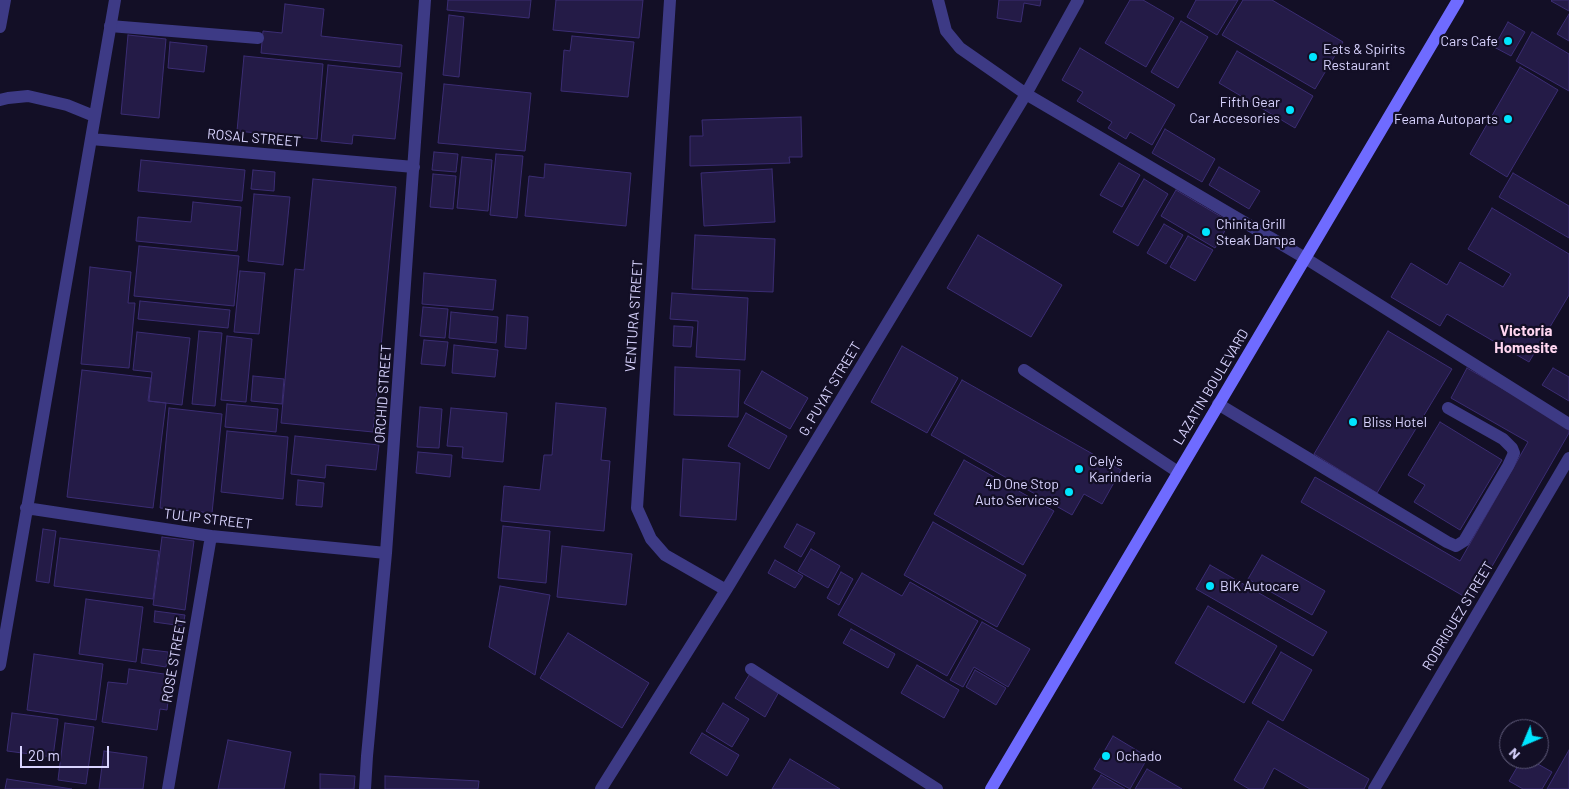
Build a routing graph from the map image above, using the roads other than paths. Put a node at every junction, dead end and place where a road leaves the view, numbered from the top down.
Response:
1 (5, 0) edge
2 (115, 0) edge
3 (425, 0) edge
4 (670, 0) edge
5 (938, 0) edge
6 (1078, 0) edge
7 (1458, 0) edge
8 (0, 26) edge
9 (110, 26) junction
10 (258, 38) dead end
11 (1026, 94) junction
12 (0, 100) edge
13 (94, 116) junction
14 (91, 139) junction
15 (414, 166) junction
16 (1305, 258) junction
17 (1024, 370) dead end
18 (1218, 404) junction
19 (1448, 408) dead end
20 (1569, 424) edge
21 (1569, 458) edge
22 (1178, 472) junction
23 (26, 508) junction
24 (211, 536) junction
25 (386, 553) junction
26 (726, 590) junction
27 (0, 665) edge
28 (751, 669) dead end
29 (168, 789) edge
30 (366, 789) edge
31 (601, 789) edge
32 (937, 789) edge
33 (991, 789) edge
34 (1374, 789) edge

1 - 8 street
2 - 9 street
3 - 15 street, ORCHID STREET
4 - 26 street, VENTURA STREET
5 - 11 street
6 - 11 street, G. PUYAT STREET
7 - 16 main road, LAZATIN BOULEVARD
9 - 10 street
9 - 13 street
11 - 16 street
11 - 26 street, G. PUYAT STREET
12 - 13 street
13 - 14 street
14 - 15 street, ROSAL STREET
14 - 23 street
15 - 25 street, ORCHID STREET
16 - 18 main road, LAZATIN BOULEVARD
16 - 20 street
17 - 22 street
18 - 19 street
18 - 22 main road, LAZATIN BOULEVARD
21 - 34 street, RODRIGUEZ STREET
22 - 33 main road, LAZATIN BOULEVARD
23 - 24 street, TULIP STREET
23 - 27 street
24 - 25 street, TULIP STREET
24 - 29 street, ROSE STREET
25 - 30 street, ORCHID STREET
26 - 31 street, G. PUYAT STREET
28 - 32 street

